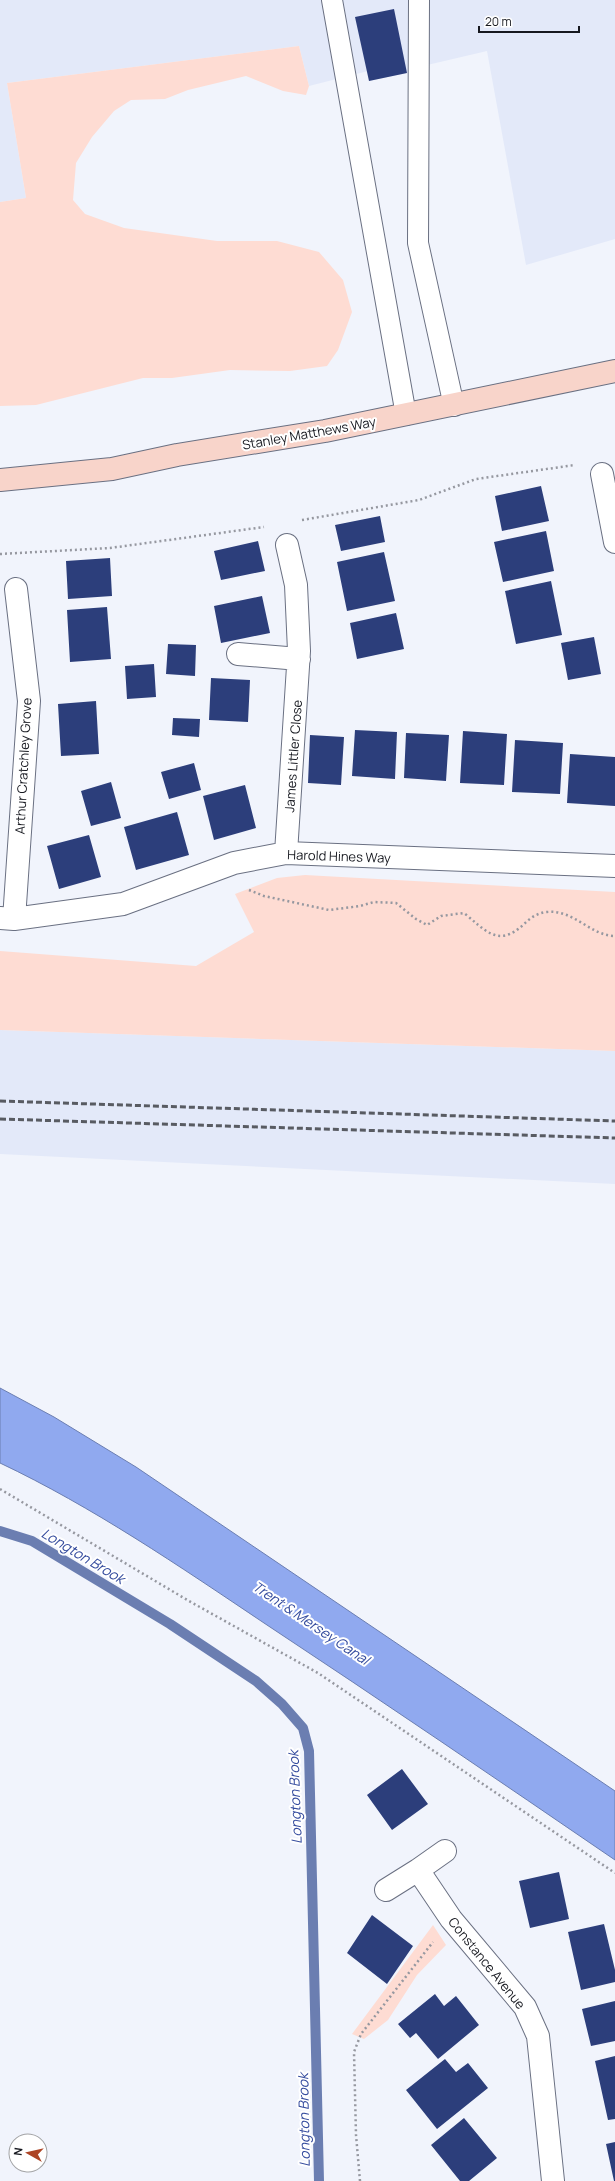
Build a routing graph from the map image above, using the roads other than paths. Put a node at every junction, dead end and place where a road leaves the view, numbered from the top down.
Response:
1 (332, 0) edge
2 (419, 0) edge
3 (615, 372) edge
4 (454, 406) junction
5 (406, 415) junction
6 (602, 474) dead end
7 (0, 480) edge
8 (615, 542) edge
9 (287, 545) dead end
10 (16, 589) dead end
11 (238, 654) dead end
12 (299, 659) junction
13 (286, 853) junction
14 (615, 866) edge
15 (7, 918) edge
16 (444, 1851) dead end
17 (418, 1870) junction
18 (386, 1890) dead end
19 (553, 2181) edge

1 - 5 lane
2 - 4 lane
3 - 4 main road, Stanley Matthews Way
4 - 5 main road, Stanley Matthews Way
5 - 7 main road, Stanley Matthews Way
6 - 8 street
9 - 12 street, James Littler Close
10 - 15 street, Arthur Cratchley Grove
11 - 12 street
12 - 13 street, James Littler Close
13 - 14 street, Harold Hines Way
13 - 15 street, Harold Hines Way
16 - 17 street
17 - 18 street
17 - 19 street, Constance Avenue

